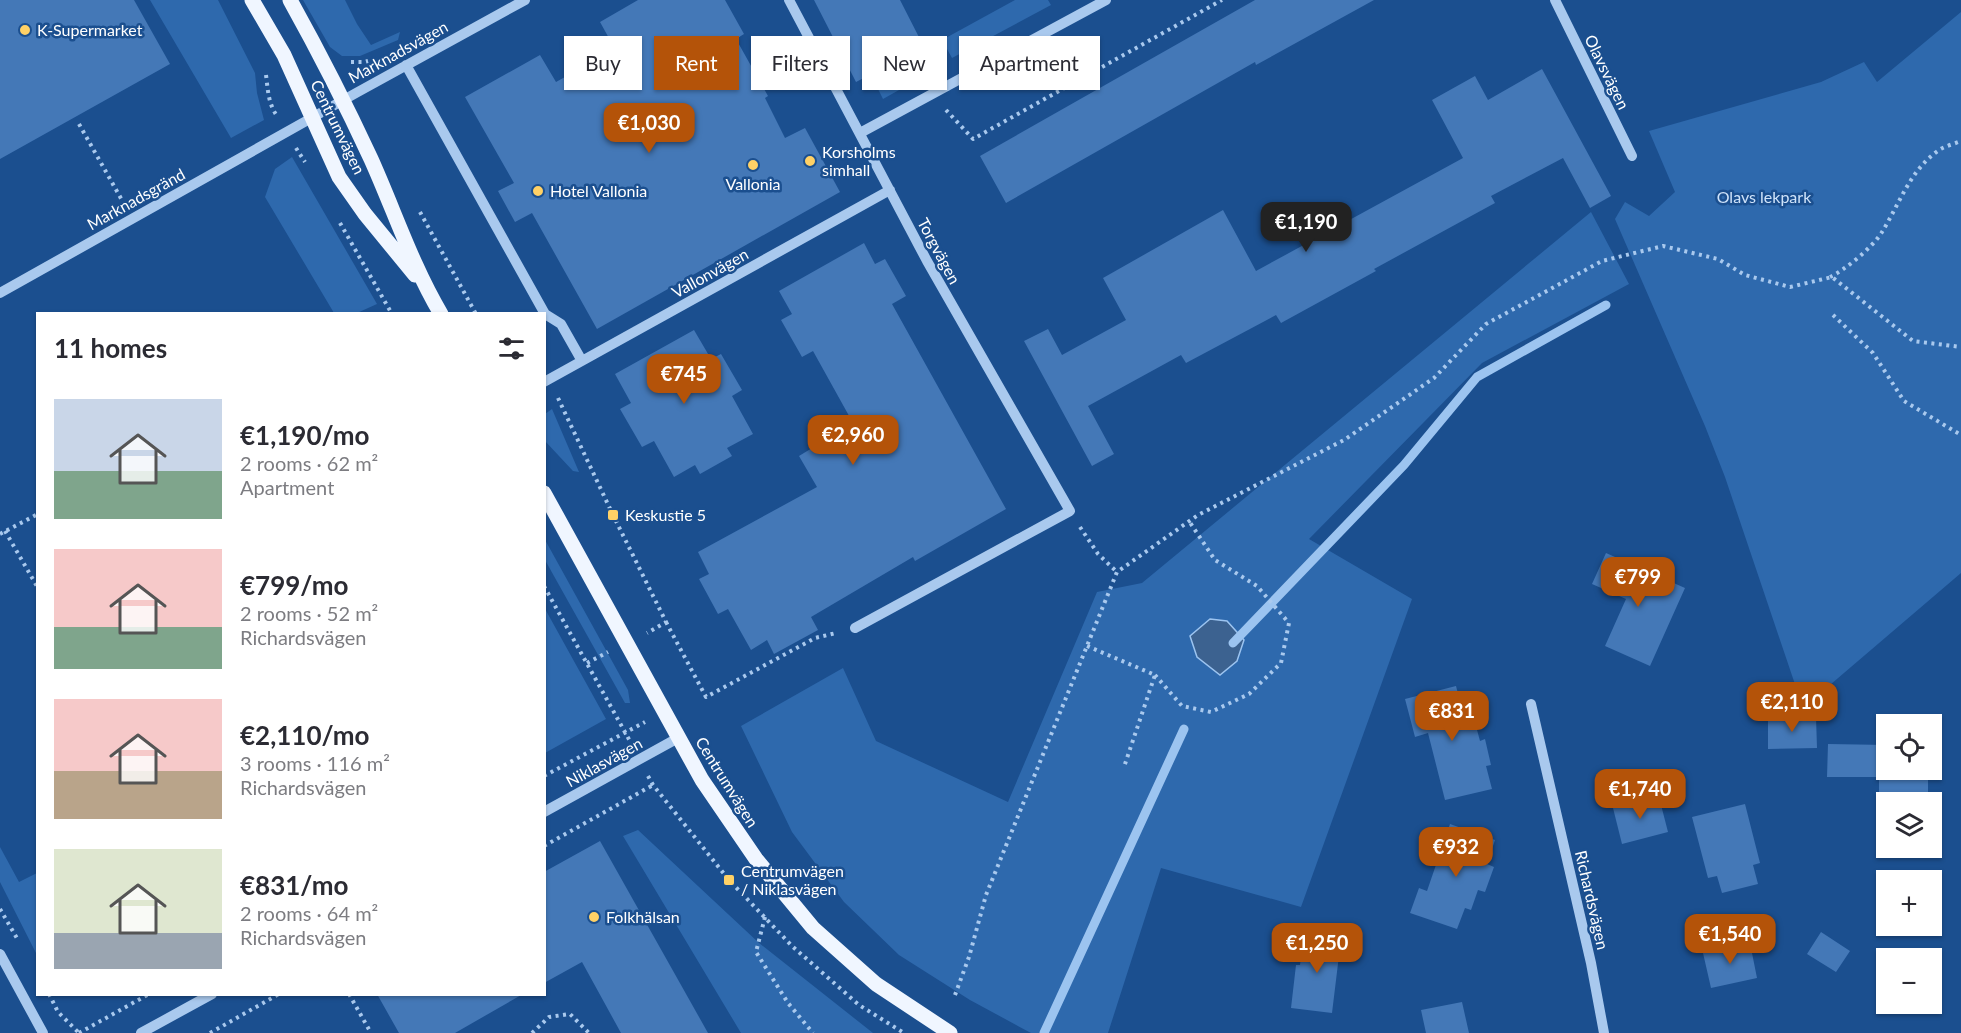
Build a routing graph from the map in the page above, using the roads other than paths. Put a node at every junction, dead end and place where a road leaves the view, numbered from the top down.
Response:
1 (252, 0) edge
2 (290, 0) edge
3 (525, 0) edge
4 (789, 0) edge
5 (1106, 0) edge
6 (1555, 0) edge
7 (406, 65) junction
8 (342, 100) junction
9 (312, 117) junction
10 (286, 132) joint
11 (860, 133) junction
12 (1632, 156) dead end
13 (890, 190) junction
14 (426, 289) junction
15 (0, 293) edge
16 (440, 312) edge
17 (544, 312) edge
18 (546, 315) edge
19 (582, 361) junction
20 (546, 381) edge
21 (546, 497) edge
22 (855, 628) road end
23 (1531, 704) dead end
24 (678, 738) junction
25 (546, 811) edge
26 (0, 954) edge
27 (208, 996) edge
28 (44, 1033) edge
29 (141, 1033) edge
30 (950, 1033) edge
31 (1604, 1033) edge

1 - 9 main road, Centrumvägen
2 - 8 main road, Centrumvägen
3 - 7 street, Marknadsvägen
4 - 11 street, Torgvägen
5 - 11 street
6 - 12 street, Olavsvägen
7 - 8 street, Marknadsvägen
7 - 17 street
8 - 9 street, Marknadsvägen
8 - 14 main road, Centrumvägen
9 - 10 street, Marknadsvägen
9 - 14 main road, Centrumvägen
10 - 15 street, Marknadsgränd
11 - 13 street, Torgvägen
13 - 19 street, Vallonvägen
13 - 22 street, Torgvägen
14 - 16 main road, Centrumvägen
18 - 19 street
19 - 20 street, Vallonvägen
21 - 24 main road, Centrumvägen
23 - 31 street, Richardsvägen
24 - 25 street, Niklasvägen
24 - 30 main road, Centrumvägen
26 - 28 street
27 - 29 street

